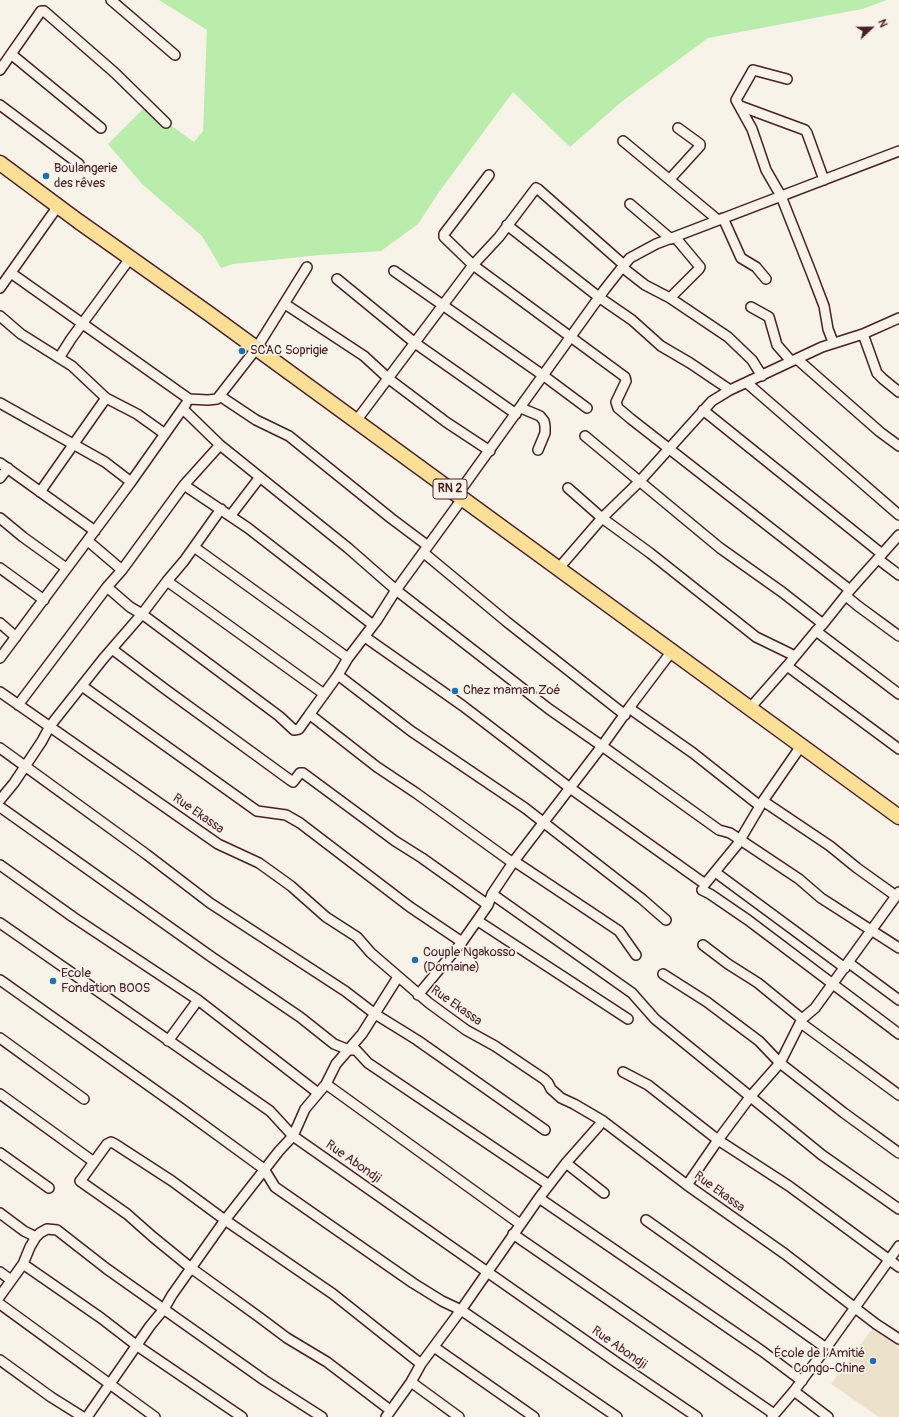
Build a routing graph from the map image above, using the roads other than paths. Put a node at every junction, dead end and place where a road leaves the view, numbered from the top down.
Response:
1 (111, 0) edge
2 (11, 54) junction
3 (175, 55) dead end
4 (0, 70) edge
5 (787, 79) dead end
6 (0, 105) edge
7 (740, 106) junction
8 (166, 123) dead end
9 (101, 128) dead end
10 (678, 128) dead end
11 (623, 142) dead end
12 (899, 151) edge
13 (0, 163) edge
14 (79, 164) dead end
15 (489, 175) dead end
16 (670, 179) junction
17 (824, 180) junction
18 (781, 196) junction
19 (630, 204) dead end
20 (58, 206) junction
21 (721, 219) junction
22 (507, 225) junction
23 (673, 238) junction
24 (131, 257) junction
25 (473, 265) junction
26 (623, 266) junction
27 (308, 267) dead end
28 (394, 271) dead end
29 (11, 273) junction
30 (337, 278) dead end
31 (766, 279) dead end
32 (0, 288) edge
33 (600, 298) junction
34 (670, 298) junction
35 (285, 304) junction
36 (442, 304) junction
37 (751, 307) dead end
38 (0, 316) edge
39 (899, 318) edge
40 (83, 324) junction
41 (863, 334) junction
42 (571, 338) junction
43 (833, 342) junction
44 (415, 343) junction
45 (256, 349) junction
46 (59, 358) junction
47 (794, 360) junction
48 (544, 376) junction
49 (762, 376) junction
50 (389, 379) junction
51 (747, 383) junction
52 (730, 390) junction
53 (899, 392) edge
54 (220, 396) junction
55 (106, 398) junction
56 (189, 400) junction
57 (0, 403) edge
58 (587, 408) dead end
59 (183, 409) junction
60 (703, 410) junction
61 (518, 411) junction
62 (356, 421) junction
63 (165, 434) junction
64 (585, 436) dead end
65 (74, 445) junction
66 (220, 445) junction
67 (899, 446) edge
68 (670, 449) junction
69 (538, 450) dead end
70 (490, 451) junction
71 (4, 465) edge
72 (260, 477) junction
73 (0, 478) edge
74 (131, 482) junction
75 (639, 482) junction
76 (184, 485) junction
77 (568, 488) dead end
78 (40, 492) junction
79 (460, 497) junction
80 (221, 508) junction
81 (230, 515) junction
82 (899, 515) edge
83 (0, 518) edge
84 (602, 518) junction
85 (95, 530) junction
86 (899, 536) edge
87 (88, 541) junction
88 (194, 547) junction
89 (426, 549) junction
90 (880, 556) junction
91 (0, 568) edge
92 (66, 568) junction
93 (558, 569) junction
94 (122, 570) junction
95 (899, 575) edge
96 (167, 581) junction
97 (106, 587) junction
98 (396, 590) junction
99 (848, 593) junction
100 (44, 600) junction
101 (142, 614) junction
102 (0, 623) edge
103 (823, 624) junction
104 (373, 625) junction
105 (816, 631) junction
106 (899, 636) edge
107 (16, 637) junction
108 (365, 637) junction
109 (112, 648) junction
110 (672, 651) junction
111 (795, 656) junction
112 (0, 658) edge
113 (348, 658) junction
114 (788, 666) junction
115 (338, 675) junction
116 (82, 686) junction
117 (0, 692) edge
118 (324, 694) junction
119 (899, 694) edge
120 (18, 706) junction
121 (750, 708) junction
122 (627, 711) junction
123 (309, 715) junction
124 (50, 726) junction
125 (602, 746) junction
126 (801, 746) junction
127 (0, 748) edge
128 (899, 749) edge
129 (26, 766) junction
130 (570, 788) junction
131 (0, 800) edge
132 (761, 804) junction
133 (0, 807) edge
134 (899, 817) edge
135 (544, 822) junction
136 (739, 840) junction
137 (514, 862) junction
138 (0, 866) edge
139 (715, 872) junction
140 (702, 890) dead end
141 (492, 894) junction
142 (898, 894) edge
143 (488, 905) junction
144 (666, 920) dead end
145 (478, 921) junction
146 (0, 923) edge
147 (872, 930) junction
148 (462, 942) junction
149 (703, 945) dead end
150 (899, 948) edge
151 (636, 955) dead end
152 (847, 966) junction
153 (663, 974) dead end
154 (398, 977) junction
155 (0, 980) edge
156 (832, 983) junction
157 (418, 995) junction
158 (198, 1000) junction
159 (899, 1000) edge
160 (375, 1014) junction
161 (628, 1019) dead end
162 (802, 1021) junction
163 (899, 1034) edge
164 (0, 1038) edge
165 (168, 1041) junction
166 (349, 1050) junction
167 (780, 1063) junction
168 (623, 1072) dead end
169 (326, 1084) junction
170 (318, 1092) junction
171 (0, 1094) edge
172 (899, 1095) edge
173 (750, 1097) junction
174 (84, 1099) dead end
175 (603, 1121) junction
176 (545, 1130) dead end
177 (293, 1136) junction
178 (718, 1140) junction
179 (899, 1152) edge
180 (0, 1153) edge
181 (94, 1162) junction
182 (566, 1163) junction
183 (264, 1169) junction
184 (687, 1185) junction
185 (549, 1186) junction
186 (49, 1188) dead end
187 (604, 1193) dead end
188 (539, 1198) junction
189 (899, 1210) edge
190 (0, 1213) edge
191 (225, 1220) junction
192 (646, 1220) dead end
193 (520, 1224) junction
194 (513, 1234) junction
195 (36, 1237) junction
196 (899, 1246) edge
197 (890, 1260) junction
198 (23, 1264) junction
199 (899, 1266) edge
200 (192, 1268) junction
201 (0, 1272) edge
202 (487, 1272) junction
203 (11, 1280) junction
204 (0, 1296) edge
205 (0, 1304) edge
206 (855, 1308) junction
207 (164, 1309) junction
208 (461, 1310) junction
209 (899, 1339) edge
210 (136, 1345) junction
211 (434, 1346) junction
212 (826, 1348) junction
213 (0, 1360) edge
214 (421, 1364) junction
215 (802, 1381) junction
216 (411, 1382) junction
217 (110, 1384) junction
218 (794, 1391) junction
219 (388, 1415) edge
220 (773, 1415) edge
221 (83, 1417) edge
222 (87, 1417) edge
223 (155, 1417) edge
224 (242, 1417) edge
225 (322, 1417) edge
226 (459, 1417) edge
227 (534, 1417) edge
228 (617, 1417) edge
229 (697, 1417) edge
230 (828, 1417) edge

1 - 3 street
2 - 4 street
2 - 8 street
2 - 9 street
5 - 7 street
6 - 14 street
7 - 17 street
7 - 18 street
10 - 16 street
11 - 16 street
12 - 17 street
13 - 20 highway, RN 2
15 - 25 street
16 - 21 street
17 - 18 street
18 - 21 street
18 - 43 street
19 - 23 street
20 - 24 highway, RN 2
20 - 29 street
21 - 23 street
21 - 31 street
22 - 25 street
22 - 26 street
22 - 33 street
23 - 26 street
23 - 34 street
24 - 40 street
24 - 45 highway, RN 2
25 - 36 street
25 - 42 street
26 - 33 street
26 - 34 street
27 - 35 street
28 - 36 street
29 - 32 street
29 - 40 street
30 - 44 street
33 - 42 street
33 - 52 street
34 - 49 street
35 - 45 street
35 - 50 street
36 - 44 street
36 - 48 street
37 - 47 street
38 - 46 street
39 - 41 street
40 - 46 street
40 - 56 street
41 - 43 street
41 - 53 street
42 - 48 street
42 - 68 street
43 - 47 street
44 - 50 street
44 - 61 street
45 - 54 street
45 - 62 highway, RN 2
46 - 55 street
47 - 49 street
47 - 67 street
48 - 58 street
48 - 61 street
49 - 51 street
50 - 62 street
50 - 70 street
51 - 52 street
51 - 82 street
52 - 60 street
54 - 56 street
54 - 89 street
55 - 63 street
55 - 65 street
56 - 59 street
57 - 65 street
59 - 63 street
59 - 66 street
60 - 68 street
60 - 90 street
61 - 69 street
61 - 70 street
62 - 79 highway, RN 2
63 - 74 street
64 - 75 street
65 - 74 street
65 - 78 street
66 - 72 street
66 - 76 street
68 - 75 street
68 - 99 street
70 - 79 street
71 - 73 street
71 - 78 street
72 - 81 street
72 - 98 street
74 - 85 street
75 - 84 street
75 - 103 street
76 - 80 street
76 - 94 street
77 - 84 street
78 - 85 street
79 - 89 street
79 - 93 highway, RN 2
80 - 81 street
80 - 88 street
81 - 104 street
83 - 92 street
84 - 93 street
84 - 111 street
85 - 87 street
86 - 90 street
87 - 92 street
87 - 94 street
88 - 96 street
88 - 113 street
89 - 98 street
89 - 122 street
90 - 95 street
90 - 99 street
91 - 100 street
92 - 100 street
93 - 110 highway, RN 2
94 - 97 street
96 - 101 street
96 - 118 street
97 - 101 street
97 - 120 street
98 - 104 street
98 - 125 street
99 - 103 street
99 - 106 street
100 - 107 street
101 - 109 street
101 - 123 street
102 - 107 street
103 - 105 street
104 - 108 street
105 - 111 street
105 - 119 street
107 - 112 street
108 - 113 street
108 - 130 street
109 - 116 street
109 - 143 street
110 - 121 highway, RN 2
110 - 122 street
111 - 114 street
113 - 115 street
114 - 121 street
114 - 128 street
115 - 118 street
115 - 135 street
116 - 124 street
116 - 148 street
117 - 120 street, Rue Ekassa
118 - 123 street
120 - 124 street, Rue Ekassa
121 - 126 highway, RN 2
122 - 125 street
122 - 132 street
123 - 137 street
124 - 129 street
124 - 154 street, Rue Ekassa
125 - 130 street
125 - 136 street
126 - 132 street
126 - 134 highway, RN 2
127 - 129 street
129 - 131 street
129 - 160 street
130 - 135 street
130 - 139 street
132 - 136 street
132 - 142 street
133 - 166 street
135 - 137 street
135 - 144 street
136 - 139 street
136 - 147 street
137 - 141 street
137 - 151 street
138 - 158 street
139 - 152 street
140 - 156 street
141 - 143 street
141 - 173 street
142 - 147 street
143 - 145 street
145 - 148 street
145 - 161 street
146 - 165 street, Rue Abondji
147 - 150 street
147 - 152 street
148 - 157 street
149 - 162 street
152 - 156 street
152 - 159 street
153 - 167 street
154 - 157 street, Rue Ekassa
154 - 160 street
155 - 183 street
156 - 162 street
156 - 163 street
157 - 175 street, Rue Ekassa
158 - 165 street
158 - 170 street
160 - 166 street
160 - 176 street
162 - 167 street
162 - 172 street
164 - 174 street
165 - 177 street, Rue Abondji
166 - 169 street
166 - 185 street
167 - 173 street
167 - 179 street
168 - 178 street
169 - 170 street
169 - 193 street
170 - 177 street
171 - 181 street
173 - 178 street
173 - 189 street
175 - 182 street
175 - 184 street, Rue Ekassa
177 - 183 street
177 - 202 street, Rue Abondji
178 - 184 street
178 - 197 street
180 - 186 street
181 - 191 street
181 - 200 street
182 - 185 street
182 - 187 street
183 - 191 street
183 - 208 street
184 - 206 street, Rue Ekassa
185 - 188 street
188 - 193 street
188 - 215 street
190 - 195 street
191 - 200 street
191 - 214 street
192 - 212 street
193 - 194 street
194 - 202 street
194 - 220 street
195 - 198 street
195 - 207 street
196 - 197 street
197 - 199 street
197 - 206 street
198 - 203 street
198 - 210 street
200 - 207 street
200 - 219 street
201 - 203 street
202 - 208 street
202 - 229 street, Rue Abondji
203 - 204 street
205 - 217 street
206 - 209 street, Rue Ekassa
206 - 212 street
207 - 210 street
207 - 225 street
208 - 211 street
208 - 228 street
210 - 217 street
210 - 224 street
211 - 214 street
211 - 227 street
212 - 215 street
213 - 221 street
214 - 216 street
215 - 218 street
216 - 219 street
216 - 226 street
217 - 222 street
217 - 223 street
218 - 220 street
218 - 230 street

